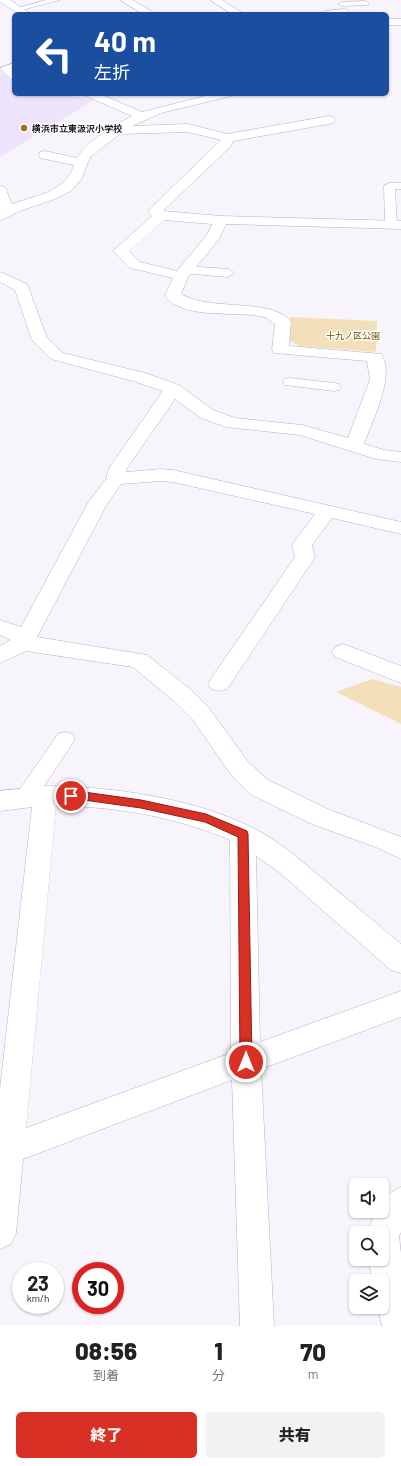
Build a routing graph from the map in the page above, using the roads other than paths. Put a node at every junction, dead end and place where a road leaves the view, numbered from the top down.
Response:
1 (3, 0) edge
2 (56, 0) edge
3 (125, 0) edge
4 (215, 0) edge
5 (365, 4) dead end
6 (343, 8) edge
7 (22, 11) edge
8 (147, 12) edge
9 (236, 12) edge
10 (331, 12) edge
11 (389, 22) edge
12 (401, 22) edge
13 (12, 66) edge
14 (12, 75) edge
15 (92, 96) edge
16 (219, 96) edge
17 (141, 116) junction
18 (329, 120) dead end
19 (118, 130) junction
20 (227, 138) junction
21 (45, 155) dead end
22 (81, 163) junction
23 (401, 186) edge
24 (0, 190) edge
25 (4, 214) edge
26 (160, 216) junction
27 (221, 220) junction
28 (396, 225) edge
29 (183, 273) junction
30 (228, 273) dead end
31 (0, 276) edge
32 (290, 382) dead end
33 (334, 387) dead end
34 (173, 389) junction
35 (354, 446) junction
36 (401, 457) edge
37 (115, 479) junction
38 (326, 511) junction
39 (401, 528) edge
40 (0, 627) edge
41 (25, 641) junction
42 (343, 652) dead end
43 (0, 656) edge
44 (401, 675) edge
45 (220, 683) dead end
46 (65, 739) dead end
47 (35, 797) junction
48 (0, 801) edge
49 (243, 834) junction
50 (401, 849) edge
51 (401, 961) edge
52 (401, 1004) edge
53 (246, 1062) junction
54 (4, 1149) edge
55 (401, 1203) edge
56 (386, 1226) edge
57 (0, 1233) edge
58 (386, 1266) edge
59 (257, 1326) edge
60 (399, 1326) edge

1 - 7 street
2 - 7 lane
3 - 8 street
4 - 9 street
5 - 6 lane
6 - 10 street
11 - 12 lane
13 - 14 lane
15 - 17 street
16 - 17 street
17 - 19 street
18 - 20 street
19 - 20 street
19 - 22 street
20 - 26 street
21 - 22 street
22 - 25 street
23 - 28 lane
24 - 25 street
26 - 27 street
26 - 29 street
27 - 28 street
27 - 29 street
29 - 30 lane
29 - 35 street
31 - 34 street
32 - 33 lane
34 - 35 street
34 - 37 street
35 - 36 street
37 - 38 street
37 - 41 street
38 - 39 street
38 - 45 street
40 - 41 street
41 - 43 street
41 - 50 street
42 - 44 street
46 - 47 lane
47 - 48 street
47 - 49 street
47 - 54 street
49 - 51 street
49 - 53 street
52 - 53 street
53 - 54 street
53 - 59 street
54 - 57 street
55 - 56 street
58 - 60 street

